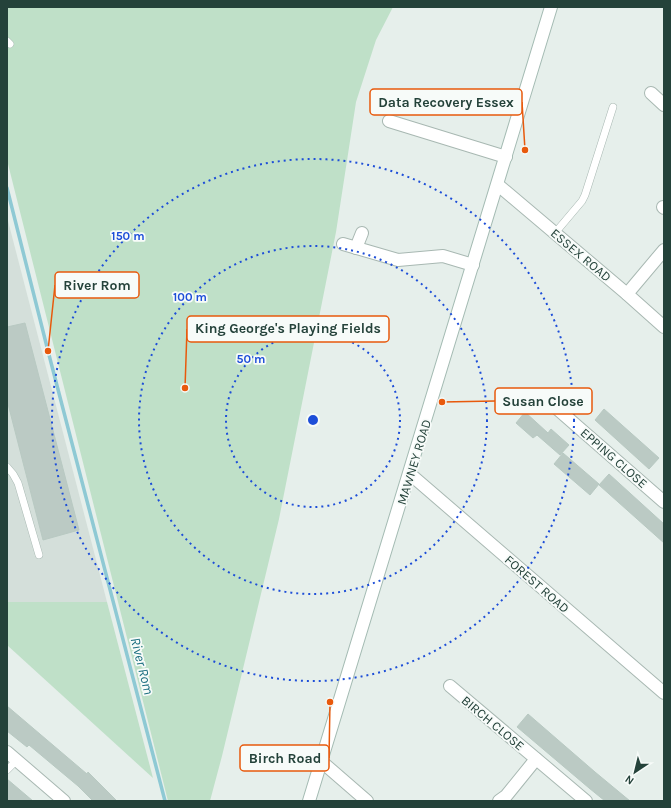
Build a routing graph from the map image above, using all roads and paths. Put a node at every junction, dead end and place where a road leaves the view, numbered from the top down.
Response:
1 (551, 7) edge
2 (651, 93) dead end
3 (664, 104) edge
4 (613, 107) dead end
5 (389, 121) dead end
6 (506, 157) junction
7 (498, 184) junction
8 (555, 233) junction
9 (362, 234) dead end
10 (343, 244) dead end
11 (356, 248) junction
12 (664, 250) edge
13 (473, 264) junction
14 (627, 294) junction
15 (663, 324) edge
16 (546, 399) dead end
17 (7, 467) edge
18 (410, 474) junction
19 (664, 502) edge
20 (39, 555) dead end
21 (450, 686) dead end
22 (664, 693) edge
23 (7, 752) edge
24 (536, 759) junction
25 (17, 760) junction
26 (322, 762) junction
27 (7, 770) edge
28 (64, 801) edge
29 (309, 801) edge
30 (368, 801) edge
31 (499, 801) edge
32 (586, 801) edge

1 - 6 street, MAWNEY ROAD
2 - 3 street
4 - 8 lane
5 - 6 street
6 - 7 street, MAWNEY ROAD
7 - 8 street, ESSEX ROAD
7 - 13 street, MAWNEY ROAD
8 - 14 street, ESSEX ROAD
9 - 11 street
10 - 11 street
11 - 13 street
12 - 14 street
13 - 18 street, MAWNEY ROAD
14 - 15 street, ESSEX ROAD
16 - 19 street, EPPING CLOSE
17 - 20 lane
18 - 22 street, FOREST ROAD
18 - 26 street, MAWNEY ROAD
21 - 24 street, BIRCH CLOSE
23 - 25 street
24 - 31 street, BIRCH CLOSE
24 - 32 street, BIRCH CLOSE
25 - 27 lane
25 - 28 street
26 - 29 street, MAWNEY ROAD
26 - 30 street

